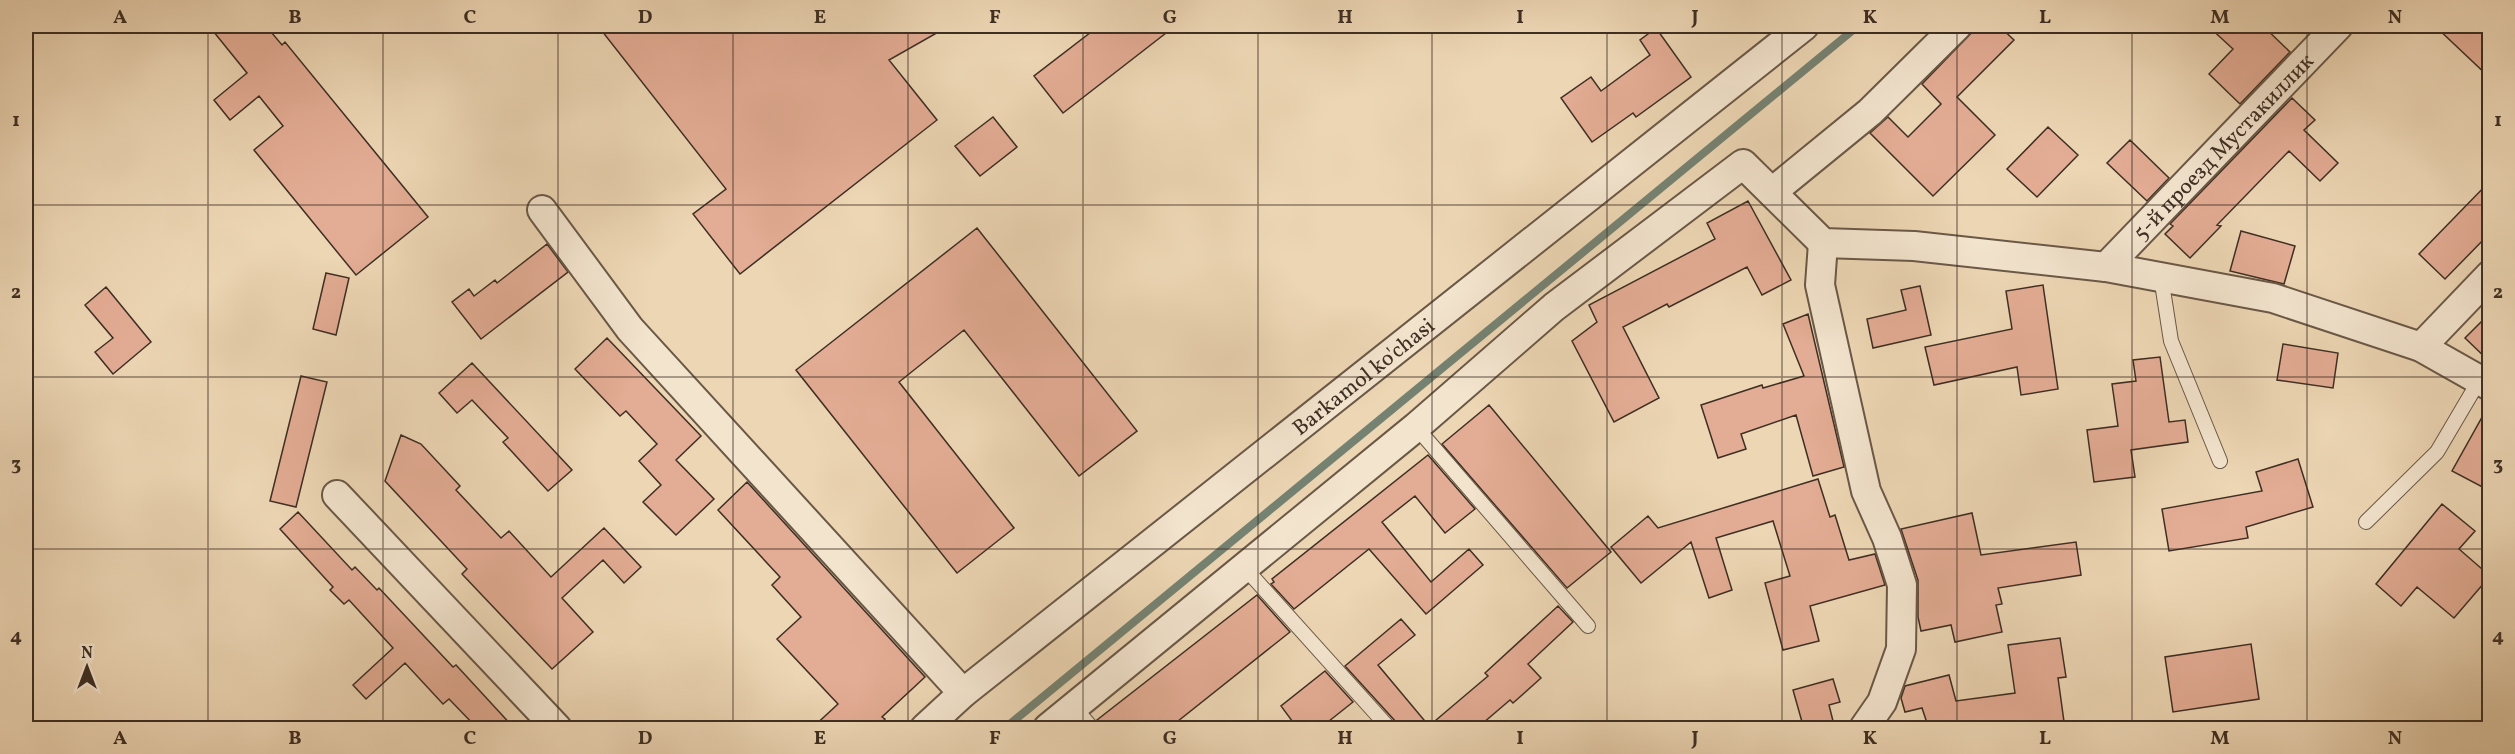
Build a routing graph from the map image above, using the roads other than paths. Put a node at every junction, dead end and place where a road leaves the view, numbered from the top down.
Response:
1 (1804, 26) edge
2 (1957, 26) edge
3 (2338, 26) edge
4 (1772, 192) junction
5 (542, 210) dead end
6 (1823, 243) junction
7 (2106, 267) junction
8 (2490, 274) edge
9 (2161, 277) junction
10 (2421, 347) junction
11 (2485, 382) edge
12 (1416, 427) junction
13 (2220, 460) dead end
14 (337, 495) dead end
15 (2366, 522) dead end
16 (1244, 567) junction
17 (1588, 626) dead end
18 (963, 693) junction
19 (1074, 707) junction
20 (557, 729) edge
21 (925, 729) edge
22 (1048, 729) edge
23 (1092, 729) edge
24 (1389, 729) edge
25 (1864, 729) edge

1 - 18 street, Barkamol ko'chasi
2 - 4 street
3 - 7 street, 5-й проезд Мустакиллик
4 - 6 street
4 - 12 street
5 - 18 street
6 - 7 street
6 - 25 street
7 - 9 street
8 - 10 street
9 - 10 street
9 - 13 lane
10 - 11 street
11 - 15 lane
12 - 16 street
12 - 17 lane
14 - 20 street
16 - 19 street
16 - 24 lane
18 - 21 street, Barkamol ko'chasi
19 - 22 street
19 - 23 lane

